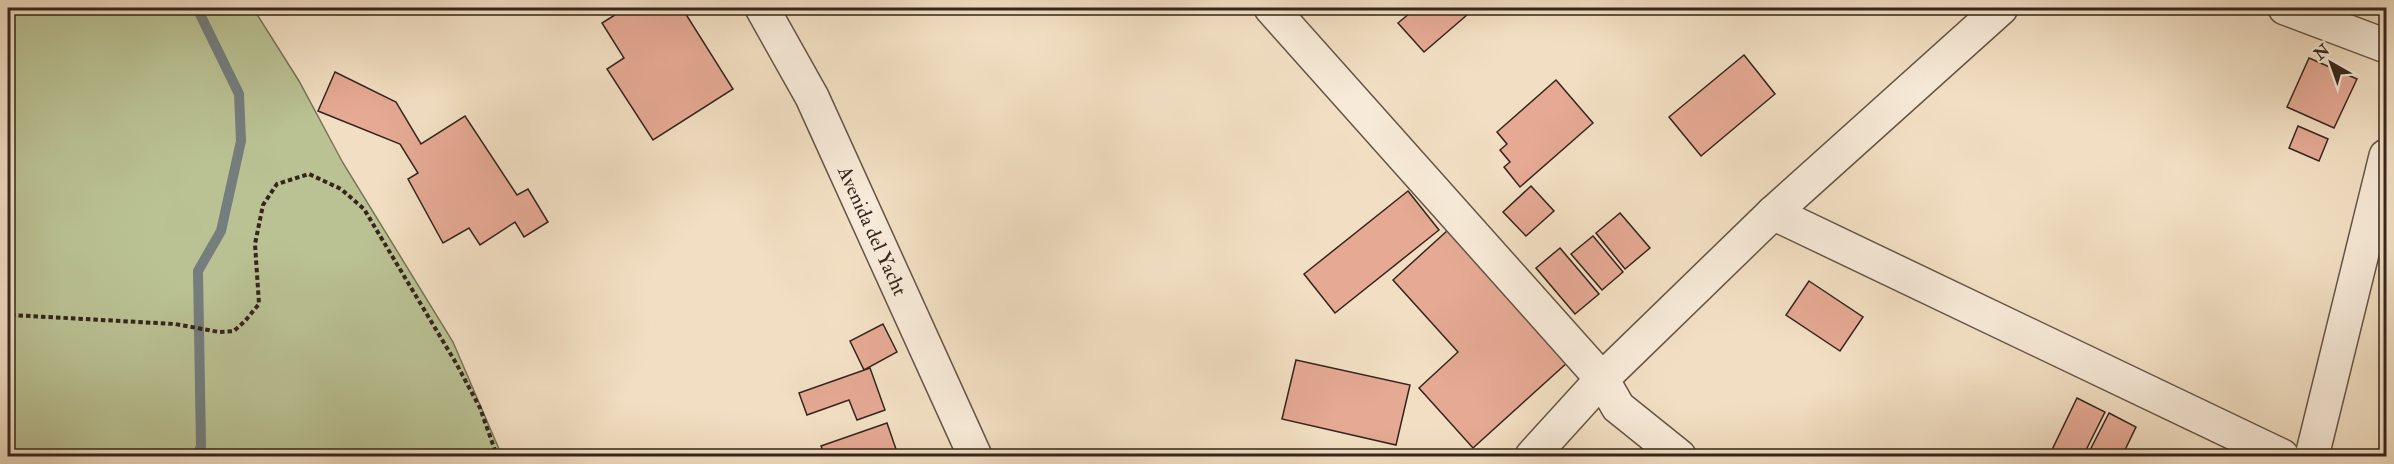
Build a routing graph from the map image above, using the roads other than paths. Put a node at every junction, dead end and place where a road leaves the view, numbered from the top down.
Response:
1 (762, 8) edge
2 (1271, 8) edge
3 (2001, 8) edge
4 (2285, 8) edge
5 (2386, 46) edge
6 (2386, 156) edge
7 (1773, 213) junction
8 (1602, 379) junction
9 (975, 456) edge
10 (1532, 456) edge
11 (1679, 456) edge
12 (2282, 456) edge
13 (2312, 456) edge

1 - 9 street, Avenida del Yacht
2 - 8 street
3 - 7 street
4 - 5 street
6 - 13 street
7 - 8 street
7 - 12 street
8 - 10 street
8 - 11 street

